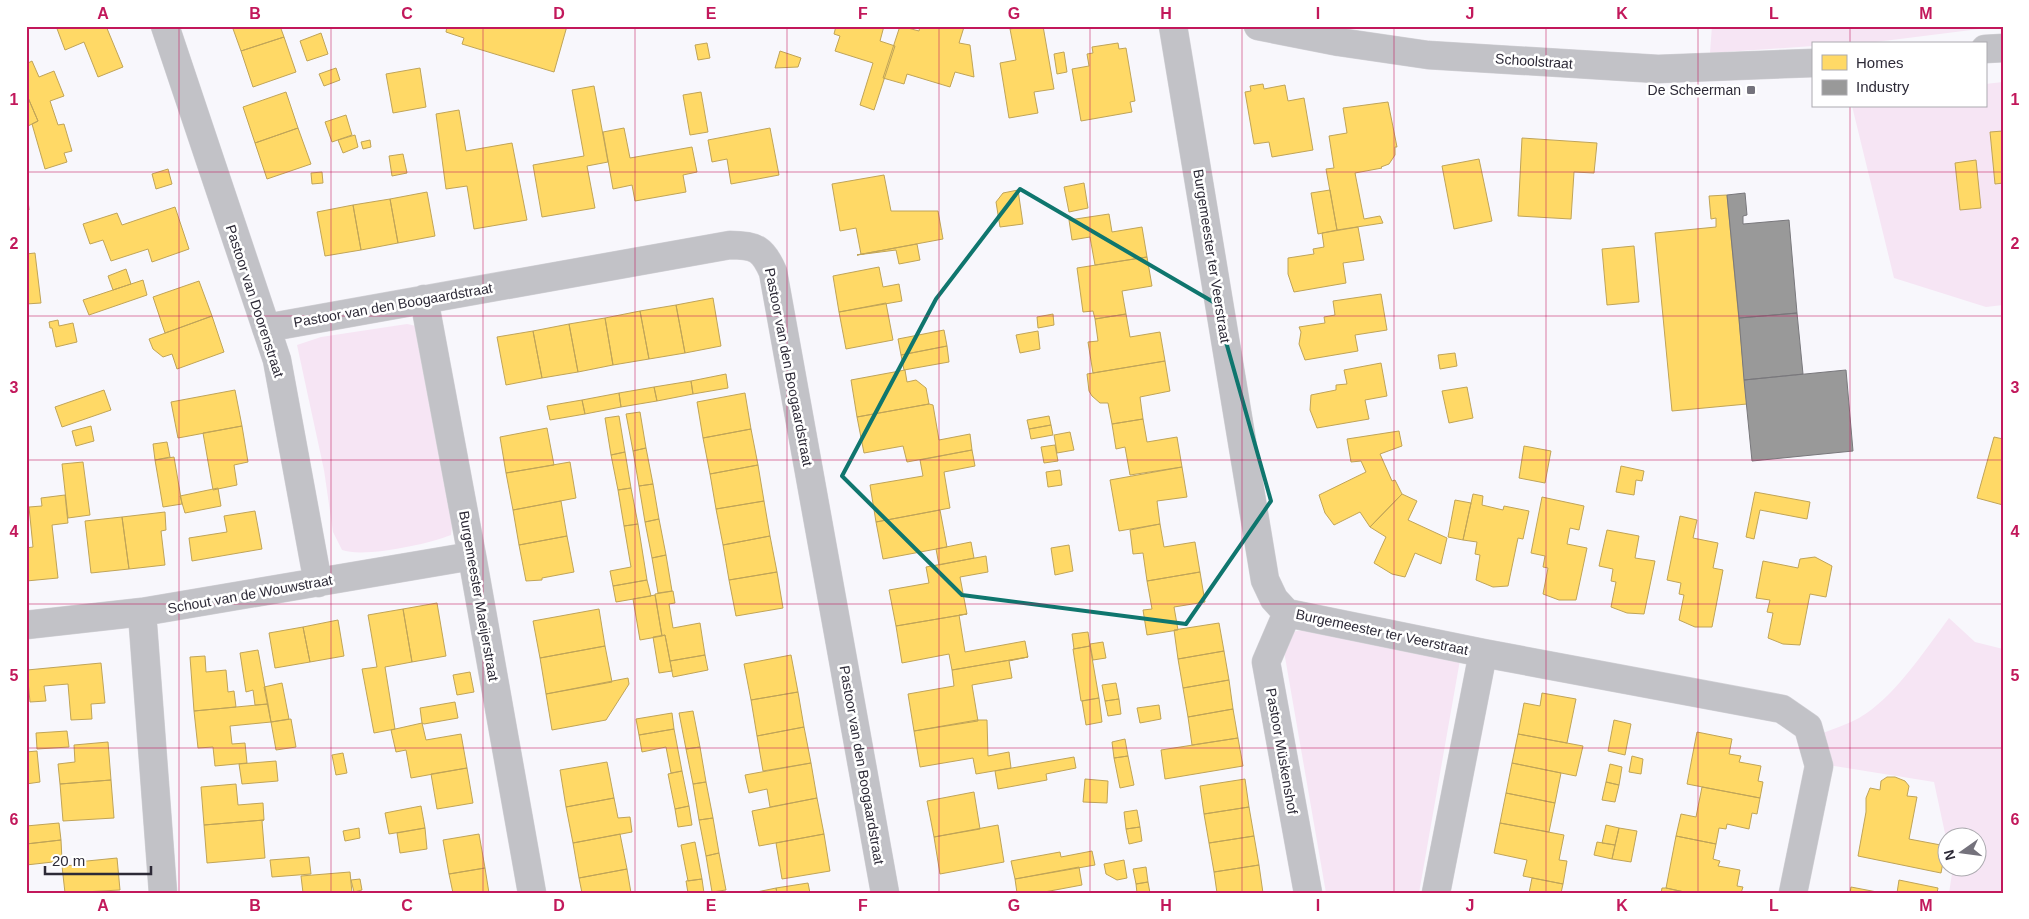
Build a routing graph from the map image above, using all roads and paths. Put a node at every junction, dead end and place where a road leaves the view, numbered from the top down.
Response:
1 (165, 26) edge
2 (1173, 26) edge
3 (1258, 26) edge
4 (2003, 48) edge
5 (1986, 49) edge
6 (1812, 63) edge
7 (424, 299) junction
8 (266, 328) junction
9 (472, 556) junction
10 (318, 583) junction
11 (142, 612) junction
12 (1287, 613) junction
13 (26, 625) edge
14 (1483, 653) junction
15 (163, 893) edge
16 (532, 893) edge
17 (885, 893) edge
18 (1308, 893) edge
19 (1436, 893) edge
20 (1793, 893) edge

1 - 8 street, Pastoor van Doorenstraat
2 - 12 street, Burgemeester ter Veerstraat
3 - 6 street, Schoolstraat
4 - 5 street
7 - 8 street, Pastoor van den Boogaardstraat
7 - 9 street, Burgemeester Maeijerstraat
7 - 17 street, Pastoor van den Boogaardstraat
8 - 10 street, Pastoor van Doorenstraat
9 - 10 street, Schout van de Wouwstraat
9 - 16 street, Burgemeester Maeijerstraat
10 - 11 street, Schout van de Wouwstraat
11 - 13 street, Schout van de Wouwstraat
11 - 15 street
12 - 14 street, Burgemeester ter Veerstraat
12 - 18 street, Pastoor Müskenshof
14 - 19 street
14 - 20 street, Burgemeester ter Veerstraat

